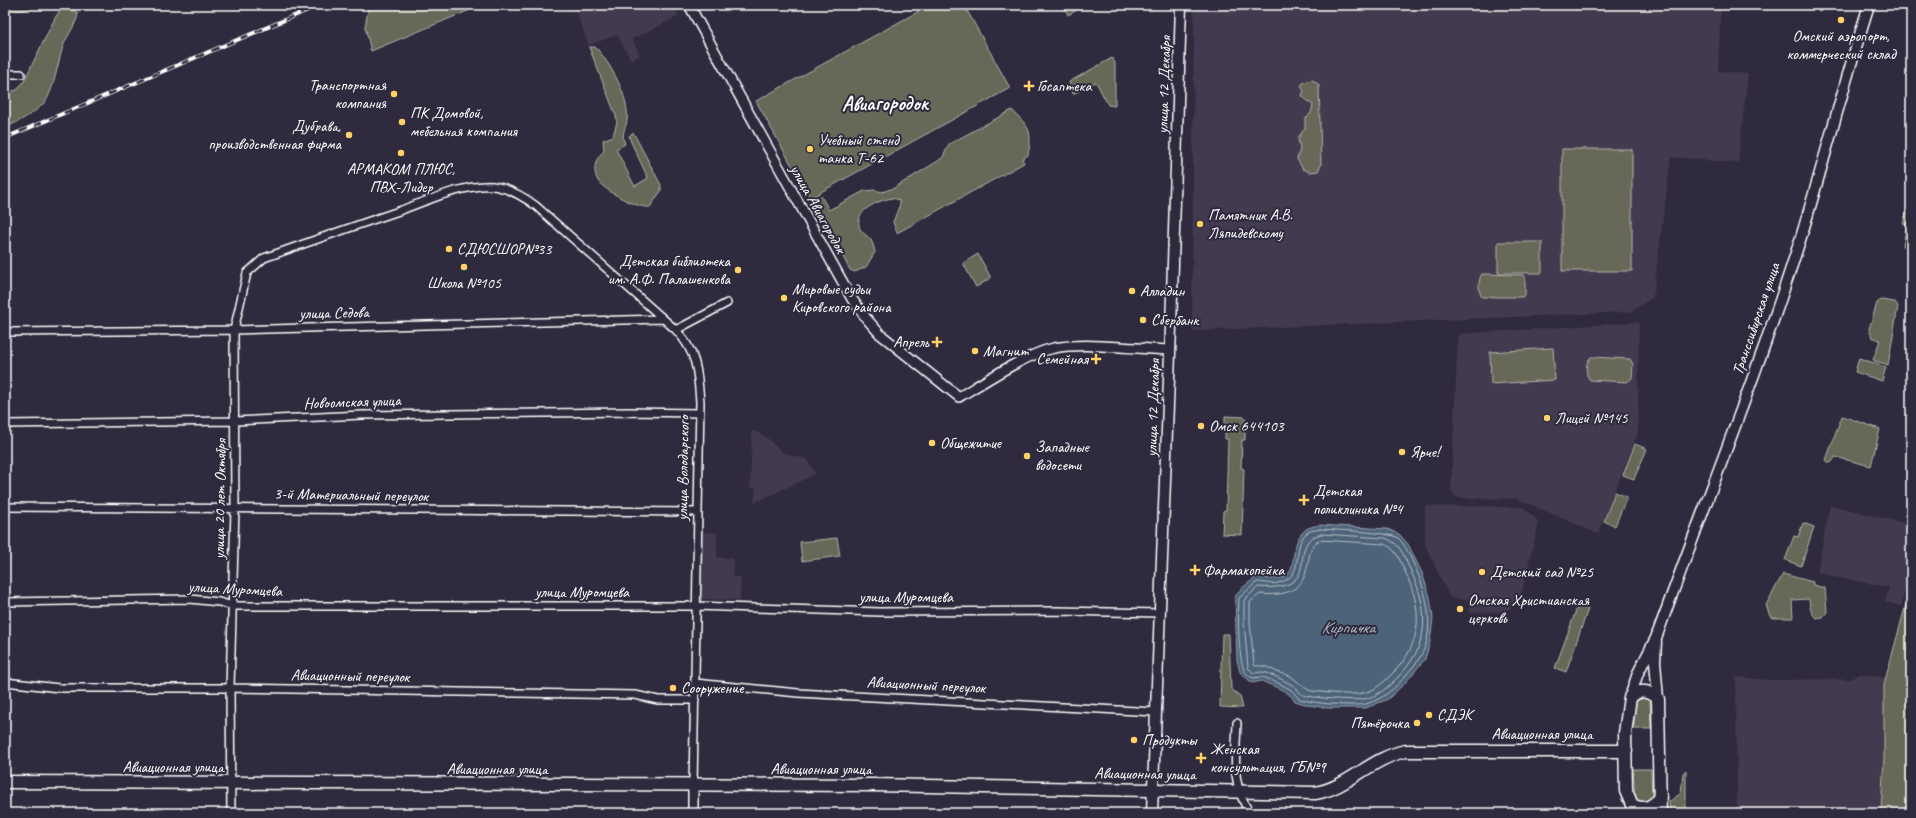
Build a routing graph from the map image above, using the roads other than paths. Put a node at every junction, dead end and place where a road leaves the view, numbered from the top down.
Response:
1 (689, 5) edge
2 (1181, 5) edge
3 (1869, 5) edge
4 (5, 74) edge
5 (20, 74) dead end
6 (526, 198) joint
7 (727, 303) dead end
8 (663, 319) junction
9 (234, 330) junction
10 (676, 330) junction
11 (5, 332) edge
12 (1170, 350) junction
13 (700, 413) junction
14 (235, 421) junction
15 (5, 424) edge
16 (5, 507) edge
17 (235, 508) junction
18 (697, 512) junction
19 (5, 602) edge
20 (233, 606) junction
21 (696, 606) junction
22 (1160, 613) junction
23 (1656, 638) junction
24 (5, 682) edge
25 (695, 683) junction
26 (230, 688) junction
27 (1630, 697) junction
28 (1658, 698) junction
29 (694, 700) junction
30 (1155, 712) junction
31 (1237, 723) dead end
32 (1626, 750) junction
33 (5, 782) edge
34 (231, 783) junction
35 (693, 786) junction
36 (1152, 790) junction
37 (1238, 791) junction
38 (1660, 796) junction
39 (1635, 809) edge
40 (231, 813) edge
41 (693, 813) edge
42 (1152, 813) edge
43 (1250, 813) edge
44 (1660, 813) edge

1 - 12 street, улица Авиагородок
2 - 12 main road, улица 12 Декабря
3 - 23 main road, Транссибирская улица
4 - 5 street
6 - 8 street, улица Володарского
6 - 9 street, улица 20 лет Октября
7 - 10 street
8 - 9 street, улица Седова
8 - 10 street, улица Володарского
9 - 11 street, улица Седова
9 - 14 street, улица 20 лет Октября
10 - 13 street, улица Володарского
12 - 22 main road, улица 12 Декабря
13 - 14 street, Новоомская улица
13 - 18 street, улица Володарского
14 - 15 street, Новоомская улица
14 - 17 street, улица 20 лет Октября
16 - 17 street, 3-й Материальный переулок
17 - 18 street, 3-й Материальный переулок
17 - 20 street, улица 20 лет Октября
18 - 21 street, улица Володарского
19 - 20 street, улица Муромцева
20 - 21 street, улица Муромцева
20 - 26 street, улица 20 лет Октября
21 - 22 street, улица Муромцева
21 - 25 street, улица Володарского
22 - 30 main road, улица 12 Декабря
23 - 27 main road
23 - 28 main road
24 - 26 street, Авиационный переулок
25 - 29 street, улица Володарского
25 - 30 street, Авиационный переулок
26 - 29 street, Авиационный переулок
26 - 34 street, улица 20 лет Октября
27 - 28 main road
27 - 32 main road
28 - 38 main road
29 - 35 street, улица Володарского
30 - 36 main road, улица 12 Декабря
31 - 37 street
32 - 37 main road, Авиационная улица
32 - 39 main road
33 - 34 main road, Авиационная улица
34 - 35 main road, Авиационная улица
34 - 40 street, улица 20 лет Октября
35 - 36 main road, Авиационная улица
35 - 41 street, улица Володарского
36 - 37 main road, Авиационная улица
36 - 42 main road, улица 12 Декабря
37 - 43 street
38 - 39 main road
38 - 44 main road

